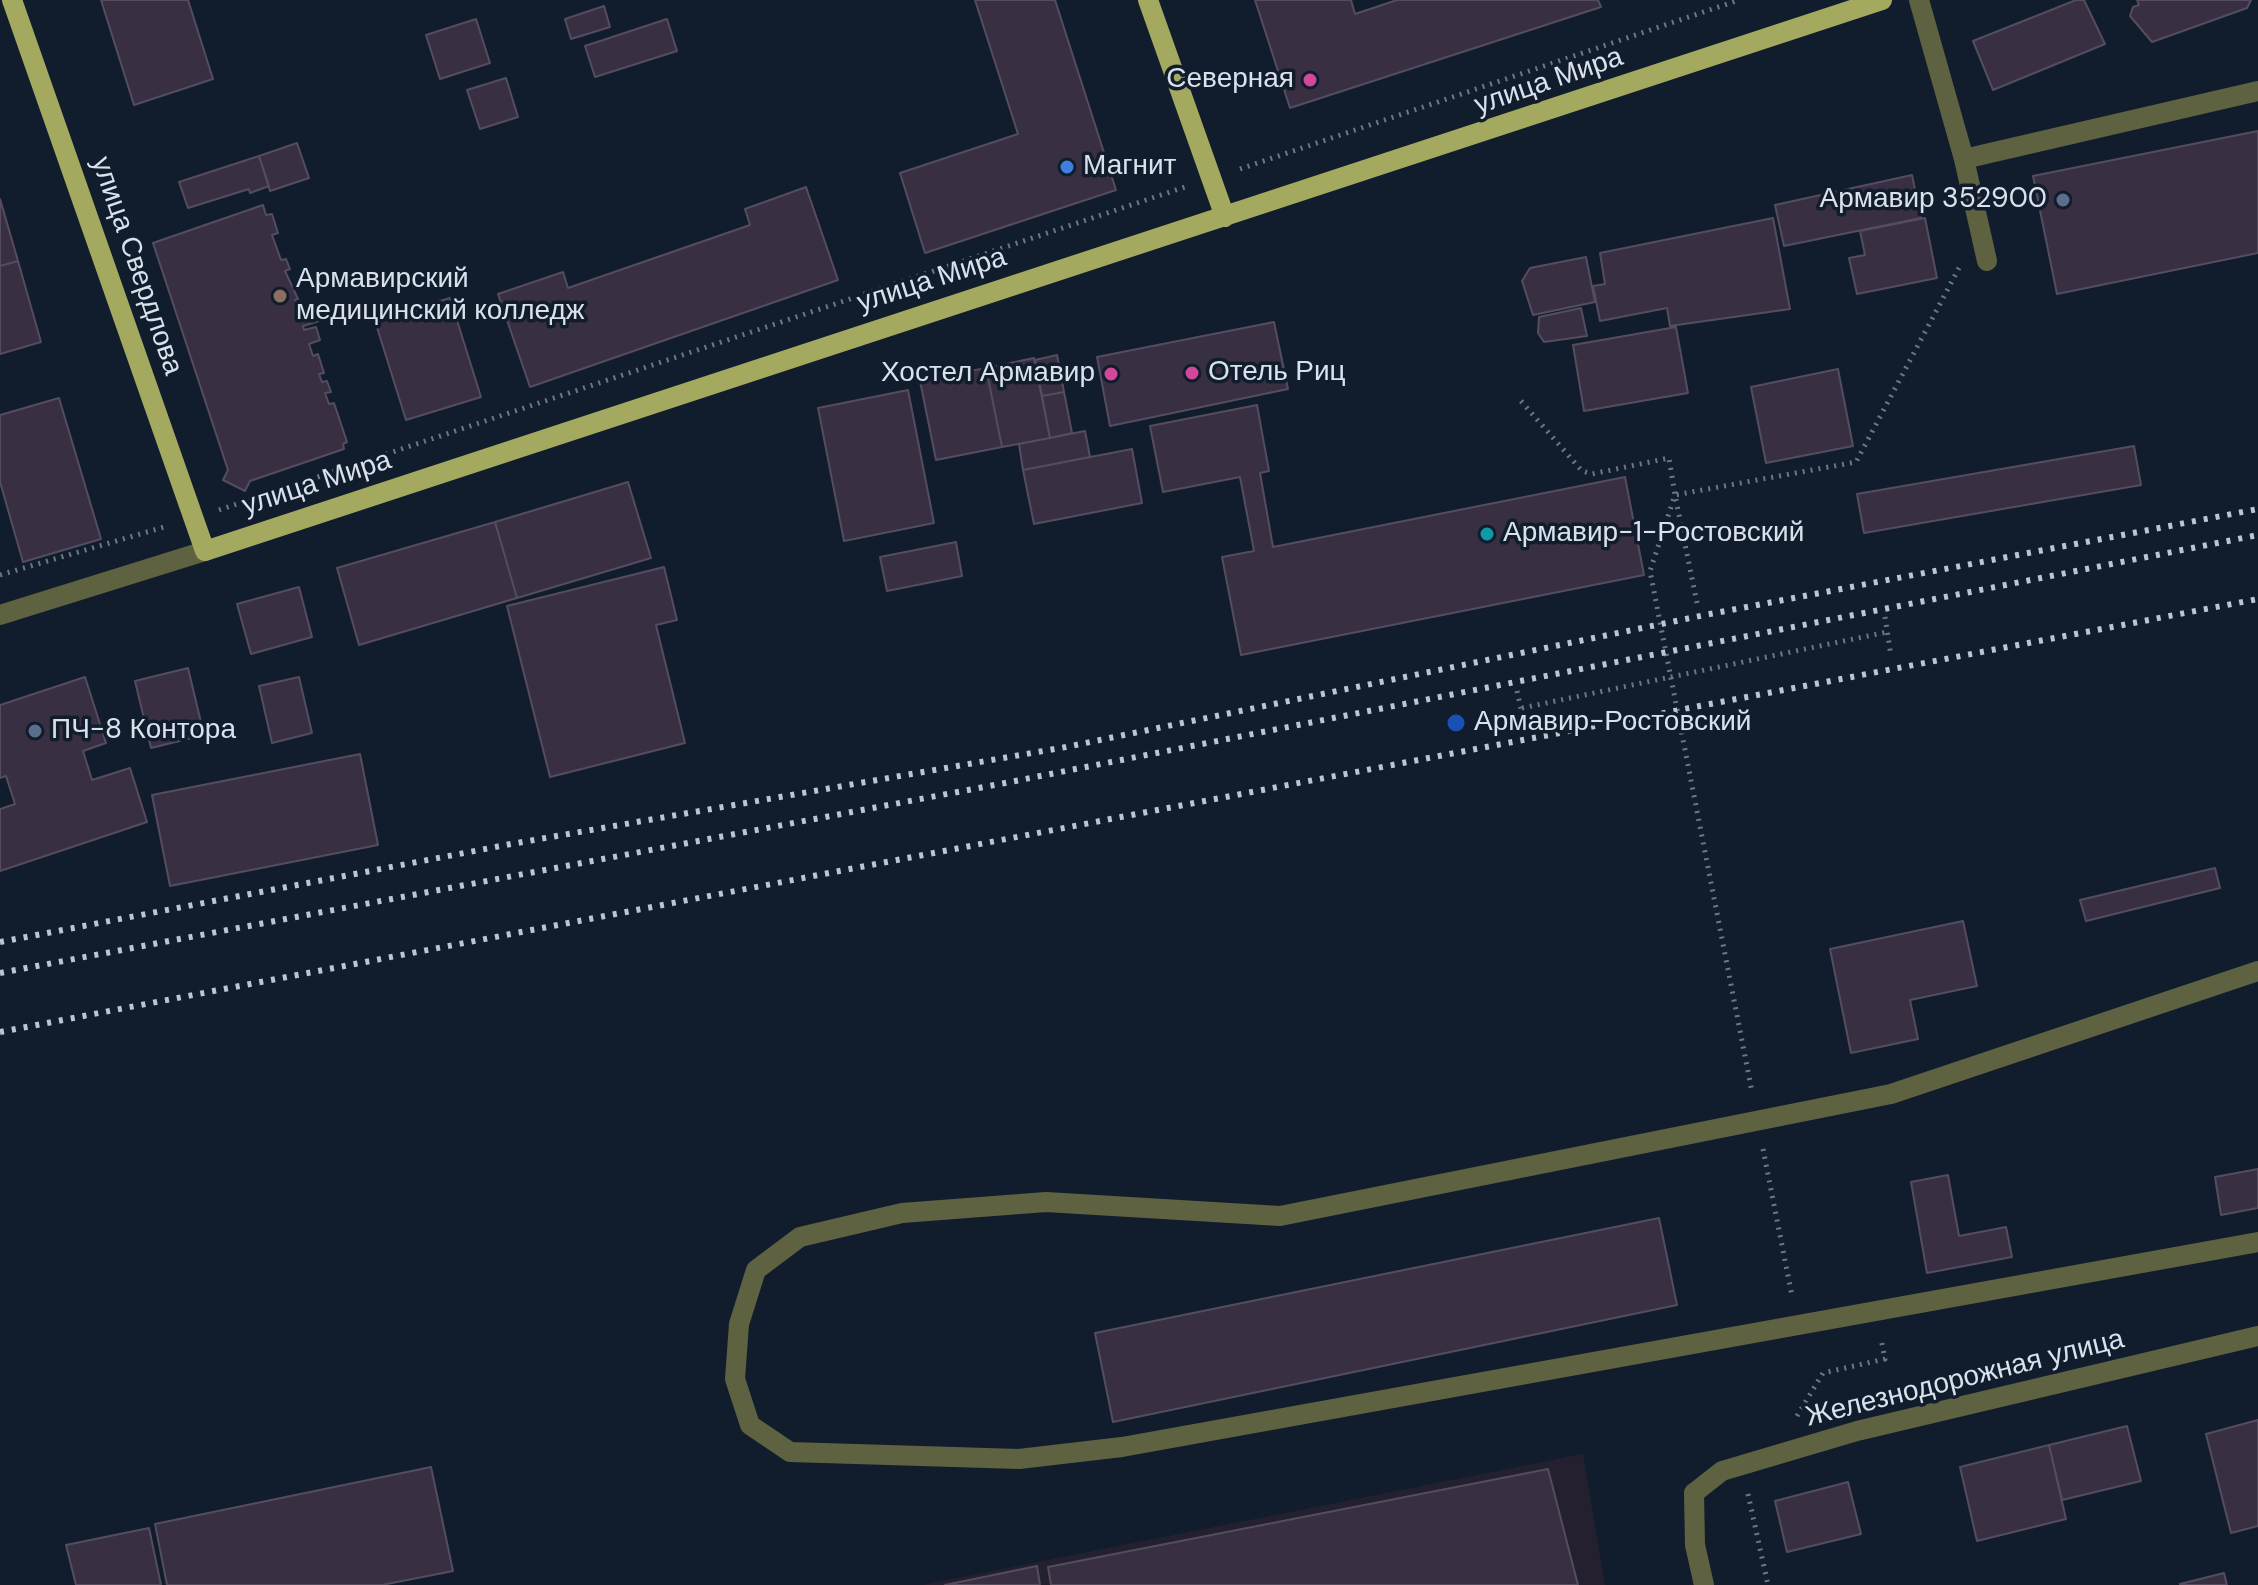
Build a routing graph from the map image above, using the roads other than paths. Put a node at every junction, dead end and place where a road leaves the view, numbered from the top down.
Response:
1 (12, 0) edge
2 (1148, 0) edge
3 (1882, 0) edge
4 (1919, 0) edge
5 (2258, 91) edge
6 (1964, 159) junction
7 (1225, 217) junction
8 (1987, 261) dead end
9 (205, 551) junction
10 (0, 615) edge
11 (2258, 971) edge
12 (2258, 1242) edge
13 (2258, 1336) edge
14 (1704, 1585) edge

1 - 9 main road, улица Свердлова
2 - 7 main road
3 - 7 main road, улица Мира
4 - 6 street
5 - 6 street
6 - 8 street
7 - 9 main road, улица Мира
9 - 10 street, улица Мира
11 - 12 street
13 - 14 street, Железнодорожная улица

